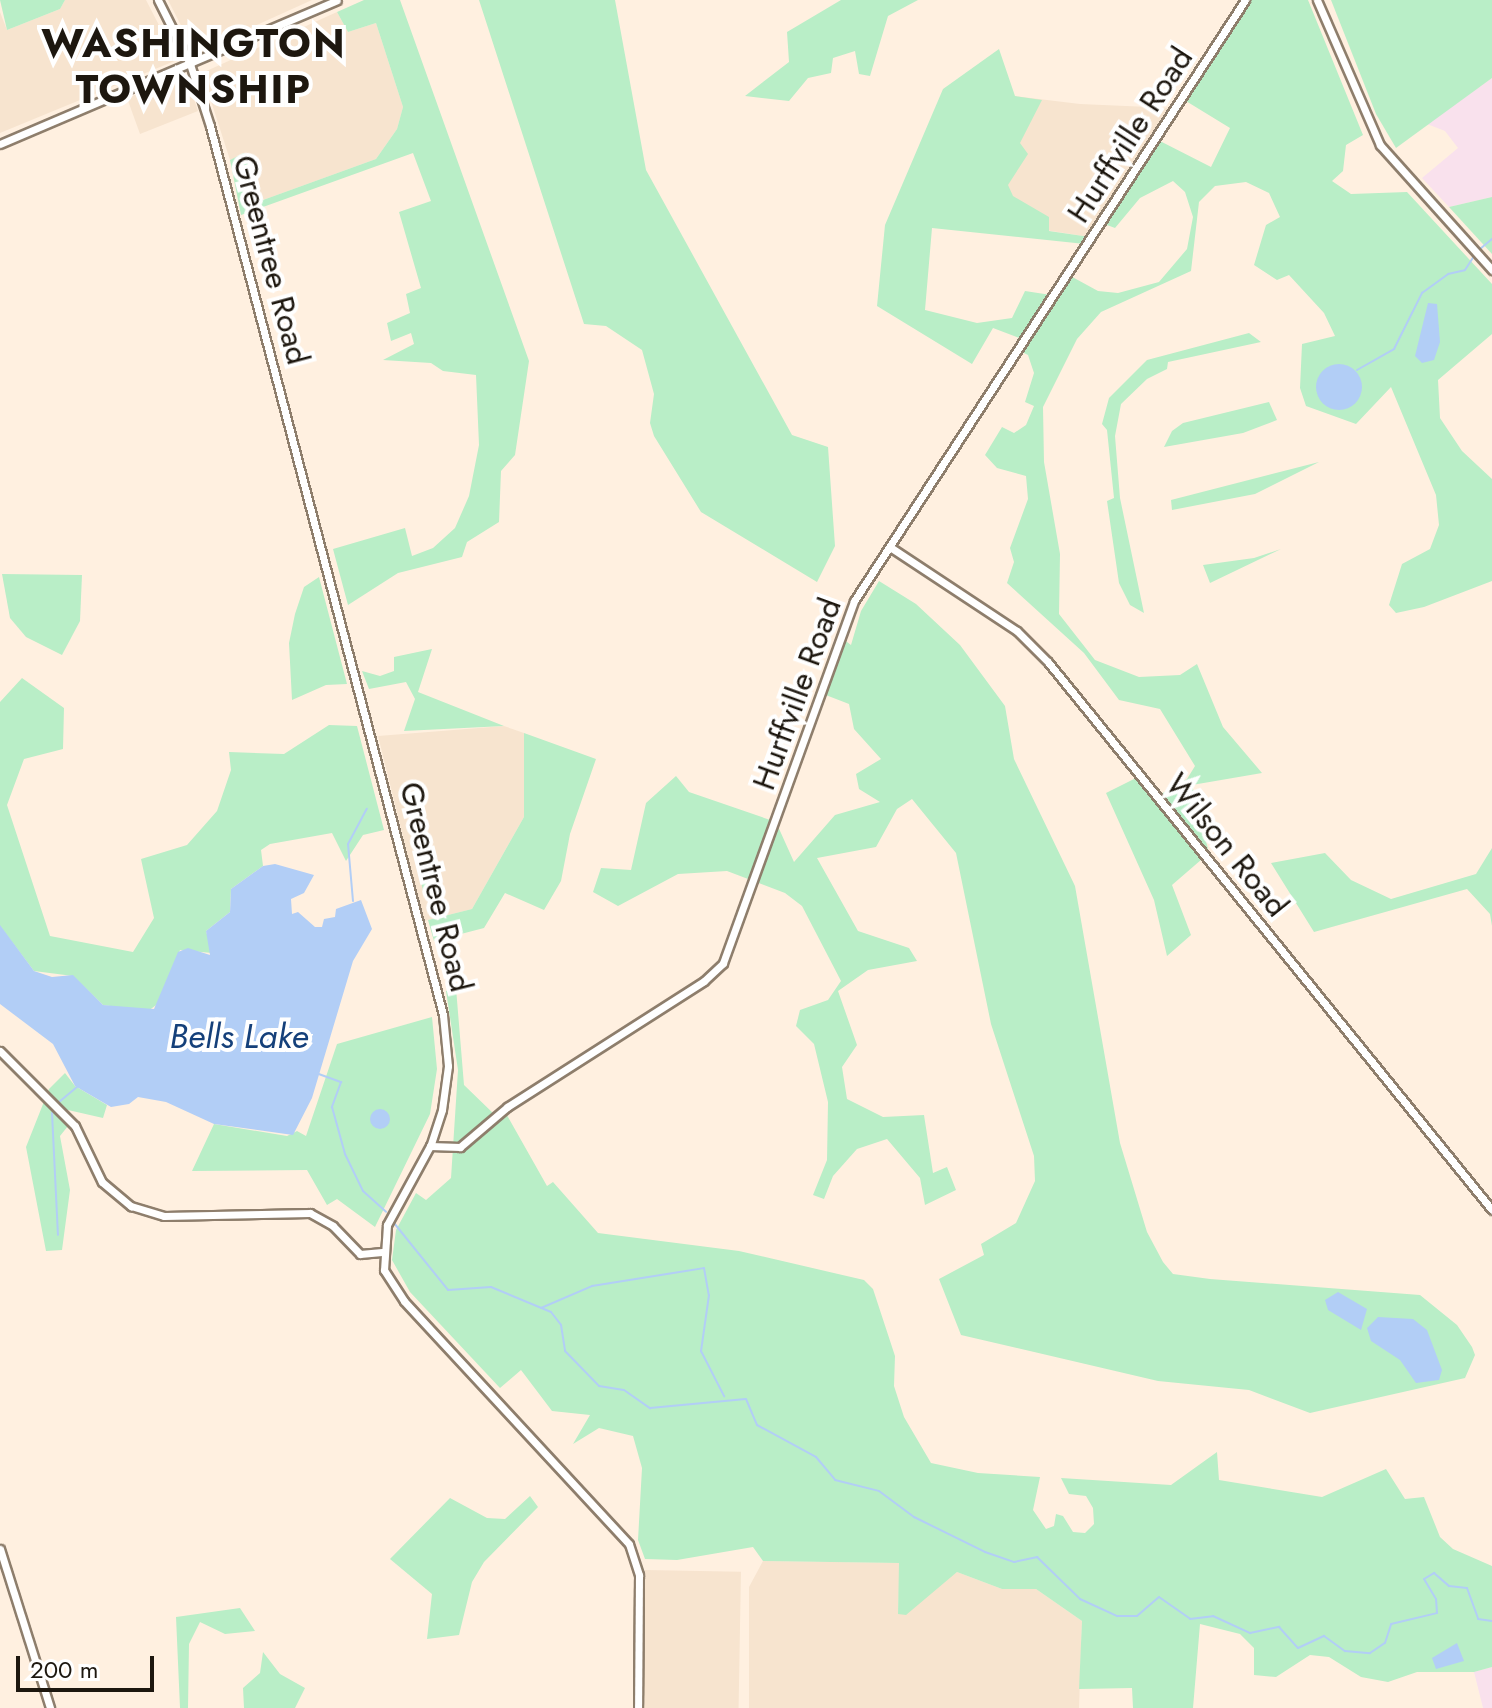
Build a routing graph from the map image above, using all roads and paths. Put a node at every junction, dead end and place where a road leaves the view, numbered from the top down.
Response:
1 (158, 0) edge
2 (337, 0) edge
3 (1245, 0) edge
4 (1317, 0) edge
5 (190, 64) junction
6 (0, 144) edge
7 (1492, 270) edge
8 (890, 547) junction
9 (0, 1051) edge
10 (430, 1146) junction
11 (1492, 1210) edge
12 (382, 1252) junction
13 (0, 1549) edge
14 (50, 1708) edge
15 (638, 1708) edge

1 - 5 street, Greentree Road
2 - 5 street
3 - 8 street, Hurffville Road
4 - 7 street
5 - 6 street
5 - 10 street, Greentree Road
8 - 10 street, Hurffville Road
8 - 11 street, Wilson Road
9 - 12 street
10 - 12 street, Greentree Road
12 - 15 street
13 - 14 street

